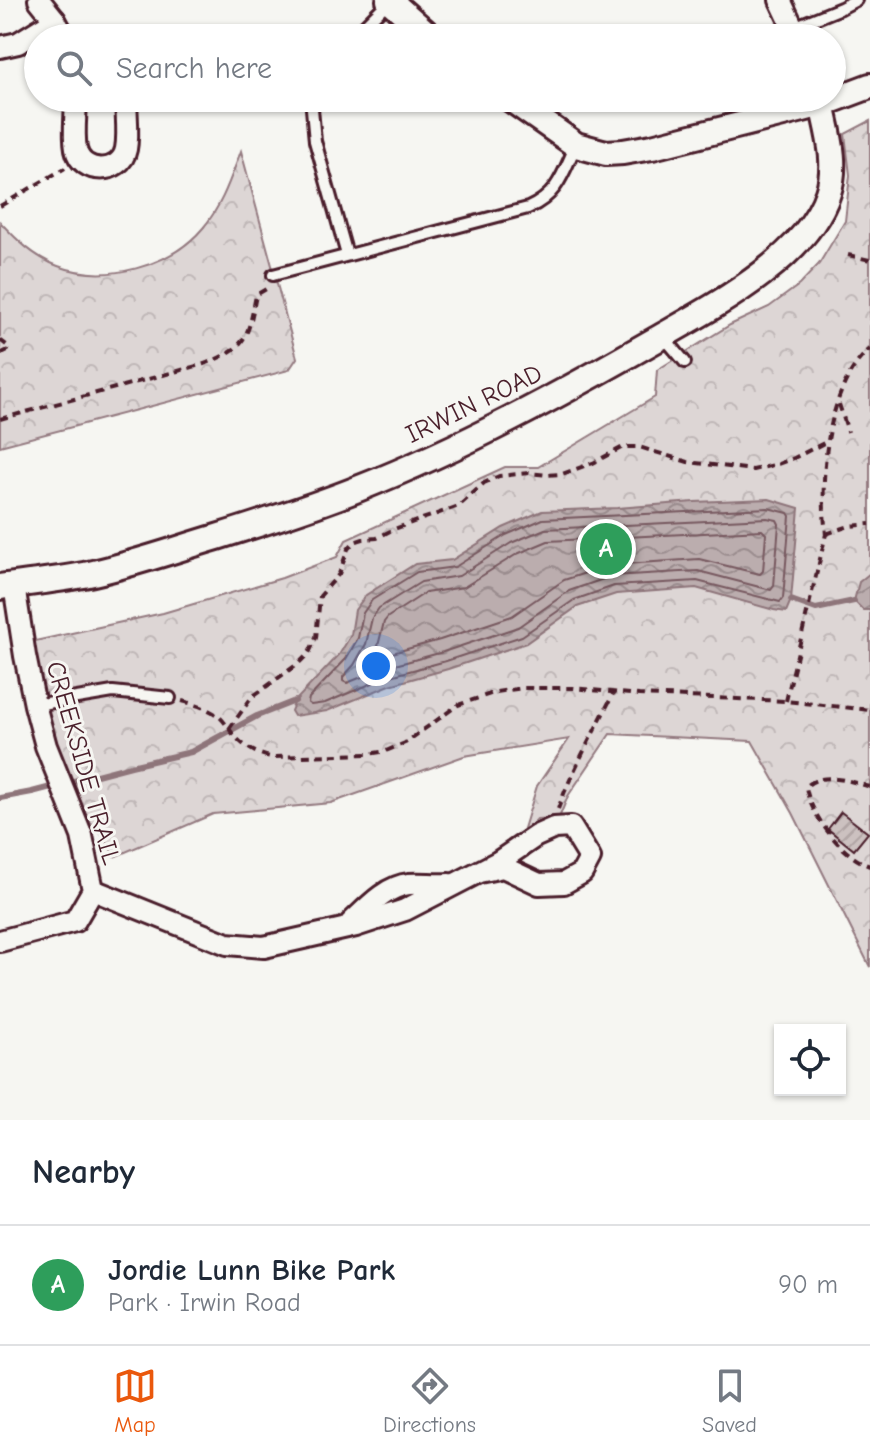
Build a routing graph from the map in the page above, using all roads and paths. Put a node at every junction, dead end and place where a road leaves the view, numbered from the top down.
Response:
1 (39, 0) edge
2 (389, 0) edge
3 (780, 0) edge
4 (856, 0) edge
5 (56, 24) edge
6 (366, 24) edge
7 (416, 24) edge
8 (792, 24) edge
9 (812, 24) edge
10 (24, 41) edge
11 (0, 47) edge
12 (870, 86) edge
13 (846, 93) edge
14 (76, 112) edge
15 (126, 112) edge
16 (312, 112) edge
17 (528, 112) edge
18 (541, 112) edge
19 (778, 112) edge
20 (823, 112) edge
21 (536, 118) junction
22 (576, 145) junction
23 (68, 166) dead end
24 (0, 206) edge
25 (347, 255) junction
26 (848, 255) dead end
27 (870, 260) edge
28 (273, 281) joint
29 (662, 336) junction
30 (0, 340) edge
31 (870, 349) edge
32 (0, 354) edge
33 (685, 362) dead end
34 (838, 401) junction
35 (0, 419) edge
36 (848, 432) dead end
37 (828, 441) junction
38 (870, 524) edge
39 (826, 534) junction
40 (7, 586) edge
41 (614, 692) junction
42 (170, 698) joint
43 (786, 701) junction
44 (35, 705) junction
45 (870, 710) edge
46 (229, 729) junction
47 (870, 787) edge
48 (550, 830) junction
49 (870, 866) edge
50 (479, 872) junction
51 (93, 890) junction
52 (0, 941) edge

1 - 5 street
2 - 6 lane
2 - 7 street
3 - 8 street
4 - 9 lane
10 - 11 street
12 - 13 street
14 - 15 street
16 - 25 lane
17 - 21 street
18 - 21 lane
19 - 22 street
20 - 29 street, IRWIN ROAD
21 - 22 street
22 - 25 lane
23 - 24 path
25 - 28 lane
26 - 27 path
28 - 35 path
29 - 33 lane
29 - 40 street, IRWIN ROAD
30 - 32 path
31 - 34 path
34 - 36 path
34 - 37 path
37 - 39 path
37 - 46 path
38 - 39 path
39 - 43 path
40 - 44 street, CREEKSIDE TRAIL
41 - 43 path
41 - 46 path
41 - 48 path
42 - 44 lane
42 - 46 path
43 - 45 path
44 - 51 street, CREEKSIDE TRAIL
47 - 49 path
48 - 50 street
48 - 50 street
50 - 51 street
51 - 52 street, CREEKSIDE TRAIL

